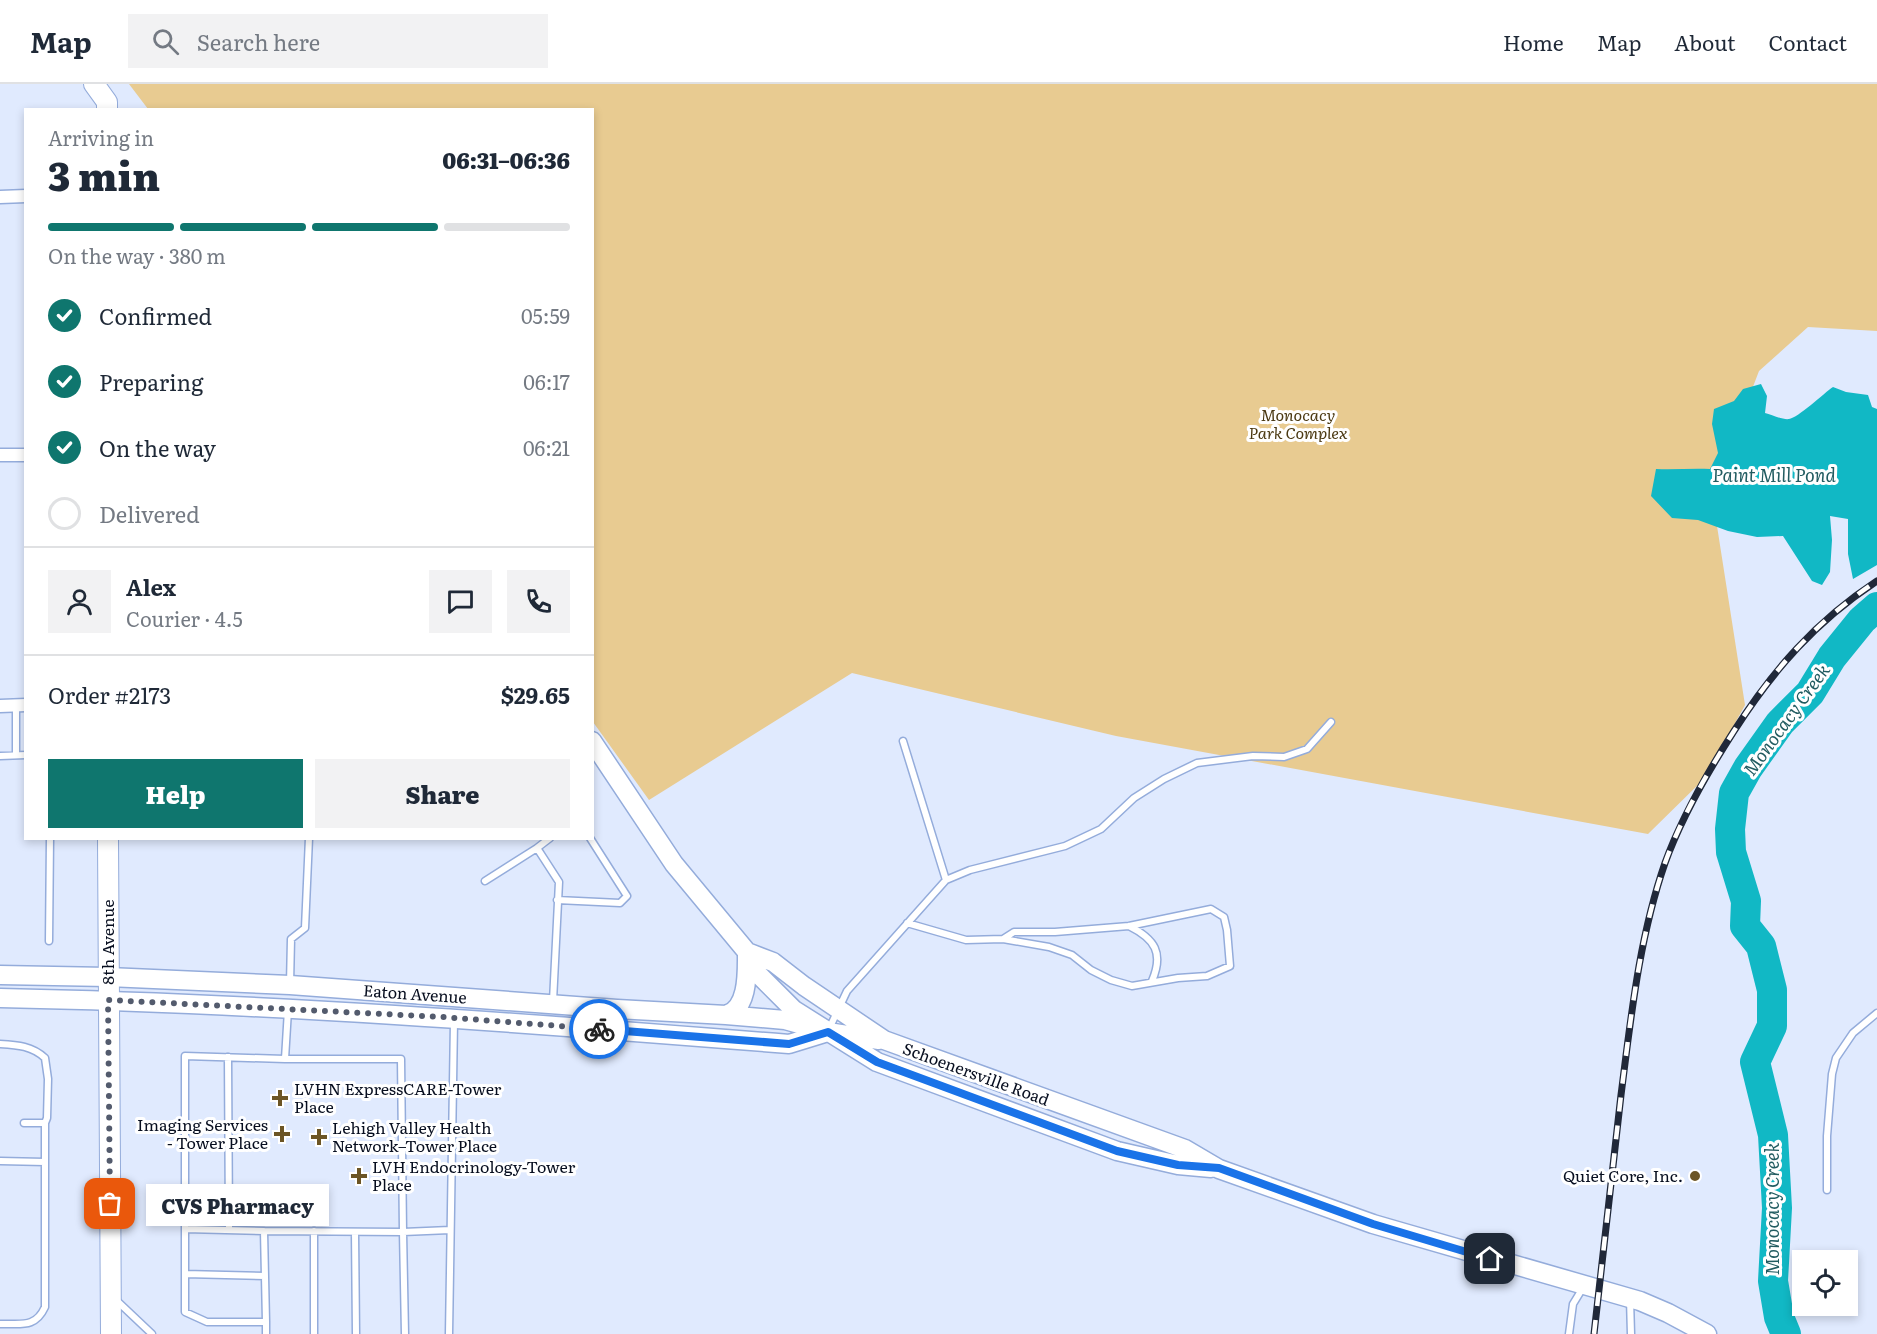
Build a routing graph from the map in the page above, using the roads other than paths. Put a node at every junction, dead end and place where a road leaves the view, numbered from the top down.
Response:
1 (94, 84) edge
2 (109, 107) edge
3 (24, 196) edge
4 (0, 197) edge
5 (0, 455) edge
6 (24, 455) edge
7 (0, 705) edge
8 (20, 705) edge
9 (1331, 722) dead end
10 (903, 741) dead end
11 (594, 744) edge
12 (15, 755) junction
13 (24, 755) edge
14 (0, 756) edge
15 (50, 840) edge
16 (108, 840) edge
17 (309, 840) edge
18 (547, 840) edge
19 (591, 840) edge
20 (537, 848) junction
21 (946, 880) junction
22 (485, 881) dead end
23 (557, 900) junction
24 (907, 923) junction
25 (1129, 926) junction
26 (1003, 939) junction
27 (49, 941) dead end
28 (747, 952) junction
29 (0, 975) edge
30 (108, 977) junction
31 (1152, 981) junction
32 (290, 985) junction
33 (0, 998) edge
34 (108, 1000) junction
35 (553, 1005) junction
36 (288, 1009) junction
37 (840, 1010) junction
38 (1877, 1013) edge
39 (726, 1014) junction
40 (454, 1018) junction
41 (828, 1032) junction
42 (884, 1040) junction
43 (0, 1044) edge
44 (228, 1057) junction
45 (285, 1059) junction
46 (24, 1123) dead end
47 (43, 1124) junction
48 (0, 1161) edge
49 (45, 1162) junction
50 (1219, 1168) junction
51 (1827, 1190) dead end
52 (184, 1229) junction
53 (229, 1230) junction
54 (450, 1230) junction
55 (264, 1231) junction
56 (314, 1231) junction
57 (355, 1232) junction
58 (403, 1232) junction
59 (185, 1274) junction
60 (266, 1276) junction
61 (1585, 1286) junction
62 (111, 1295) junction
63 (1630, 1299) junction
64 (266, 1322) junction
65 (0, 1324) edge
66 (111, 1334) edge
67 (152, 1334) edge
68 (266, 1334) edge
69 (314, 1334) edge
70 (356, 1334) edge
71 (405, 1334) edge
72 (449, 1334) edge
73 (1569, 1334) edge
74 (1631, 1334) edge
75 (1707, 1334) edge

1 - 2 main road
3 - 4 street
5 - 6 street
7 - 8 street
8 - 12 lane
9 - 21 lane
10 - 21 lane
11 - 28 main road, Schoenersville Road
12 - 13 lane
12 - 14 lane
15 - 27 lane
16 - 30 main road, 8th Avenue
17 - 32 lane
18 - 20 lane
19 - 23 lane
20 - 22 lane
20 - 23 lane
21 - 24 lane
23 - 35 lane
24 - 26 lane
24 - 37 lane
25 - 26 lane
25 - 31 lane
25 - 31 lane
26 - 31 lane
28 - 37 main road, Schoenersville Road
28 - 39 main road
28 - 41 main road, Schoenersville Road
29 - 30 main road, Eaton Avenue
30 - 32 main road, Eaton Avenue
30 - 34 main road, 8th Avenue
32 - 35 main road, Eaton Avenue
33 - 34 main road, Eaton Avenue
34 - 36 main road, Eaton Avenue
34 - 62 main road, 8th Avenue
35 - 39 main road, Eaton Avenue
36 - 40 main road, Eaton Avenue
36 - 45 lane
37 - 41 lane
37 - 42 main road, Schoenersville Road
38 - 51 lane
39 - 41 main road, Eaton Avenue
40 - 41 main road, Eaton Avenue
40 - 54 lane
41 - 42 main road, Eaton Avenue
41 - 50 main road, Schoenersville Road
42 - 50 main road, Schoenersville Road
43 - 47 lane
44 - 45 lane
44 - 52 lane
44 - 53 lane
45 - 58 lane
46 - 47 lane
47 - 49 lane
48 - 49 lane
49 - 65 lane
50 - 61 main road, Schoenersville Road
52 - 53 lane
52 - 59 lane
53 - 55 lane
54 - 58 lane
54 - 72 lane
55 - 56 lane
55 - 60 lane
56 - 57 lane
56 - 69 lane
57 - 58 lane
57 - 70 lane
58 - 71 lane
59 - 60 lane
59 - 64 lane
60 - 64 lane
61 - 63 main road, Schoenersville Road
61 - 73 lane
62 - 66 main road, 8th Avenue
62 - 67 lane
63 - 74 lane
63 - 75 main road, Schoenersville Road
64 - 68 lane

